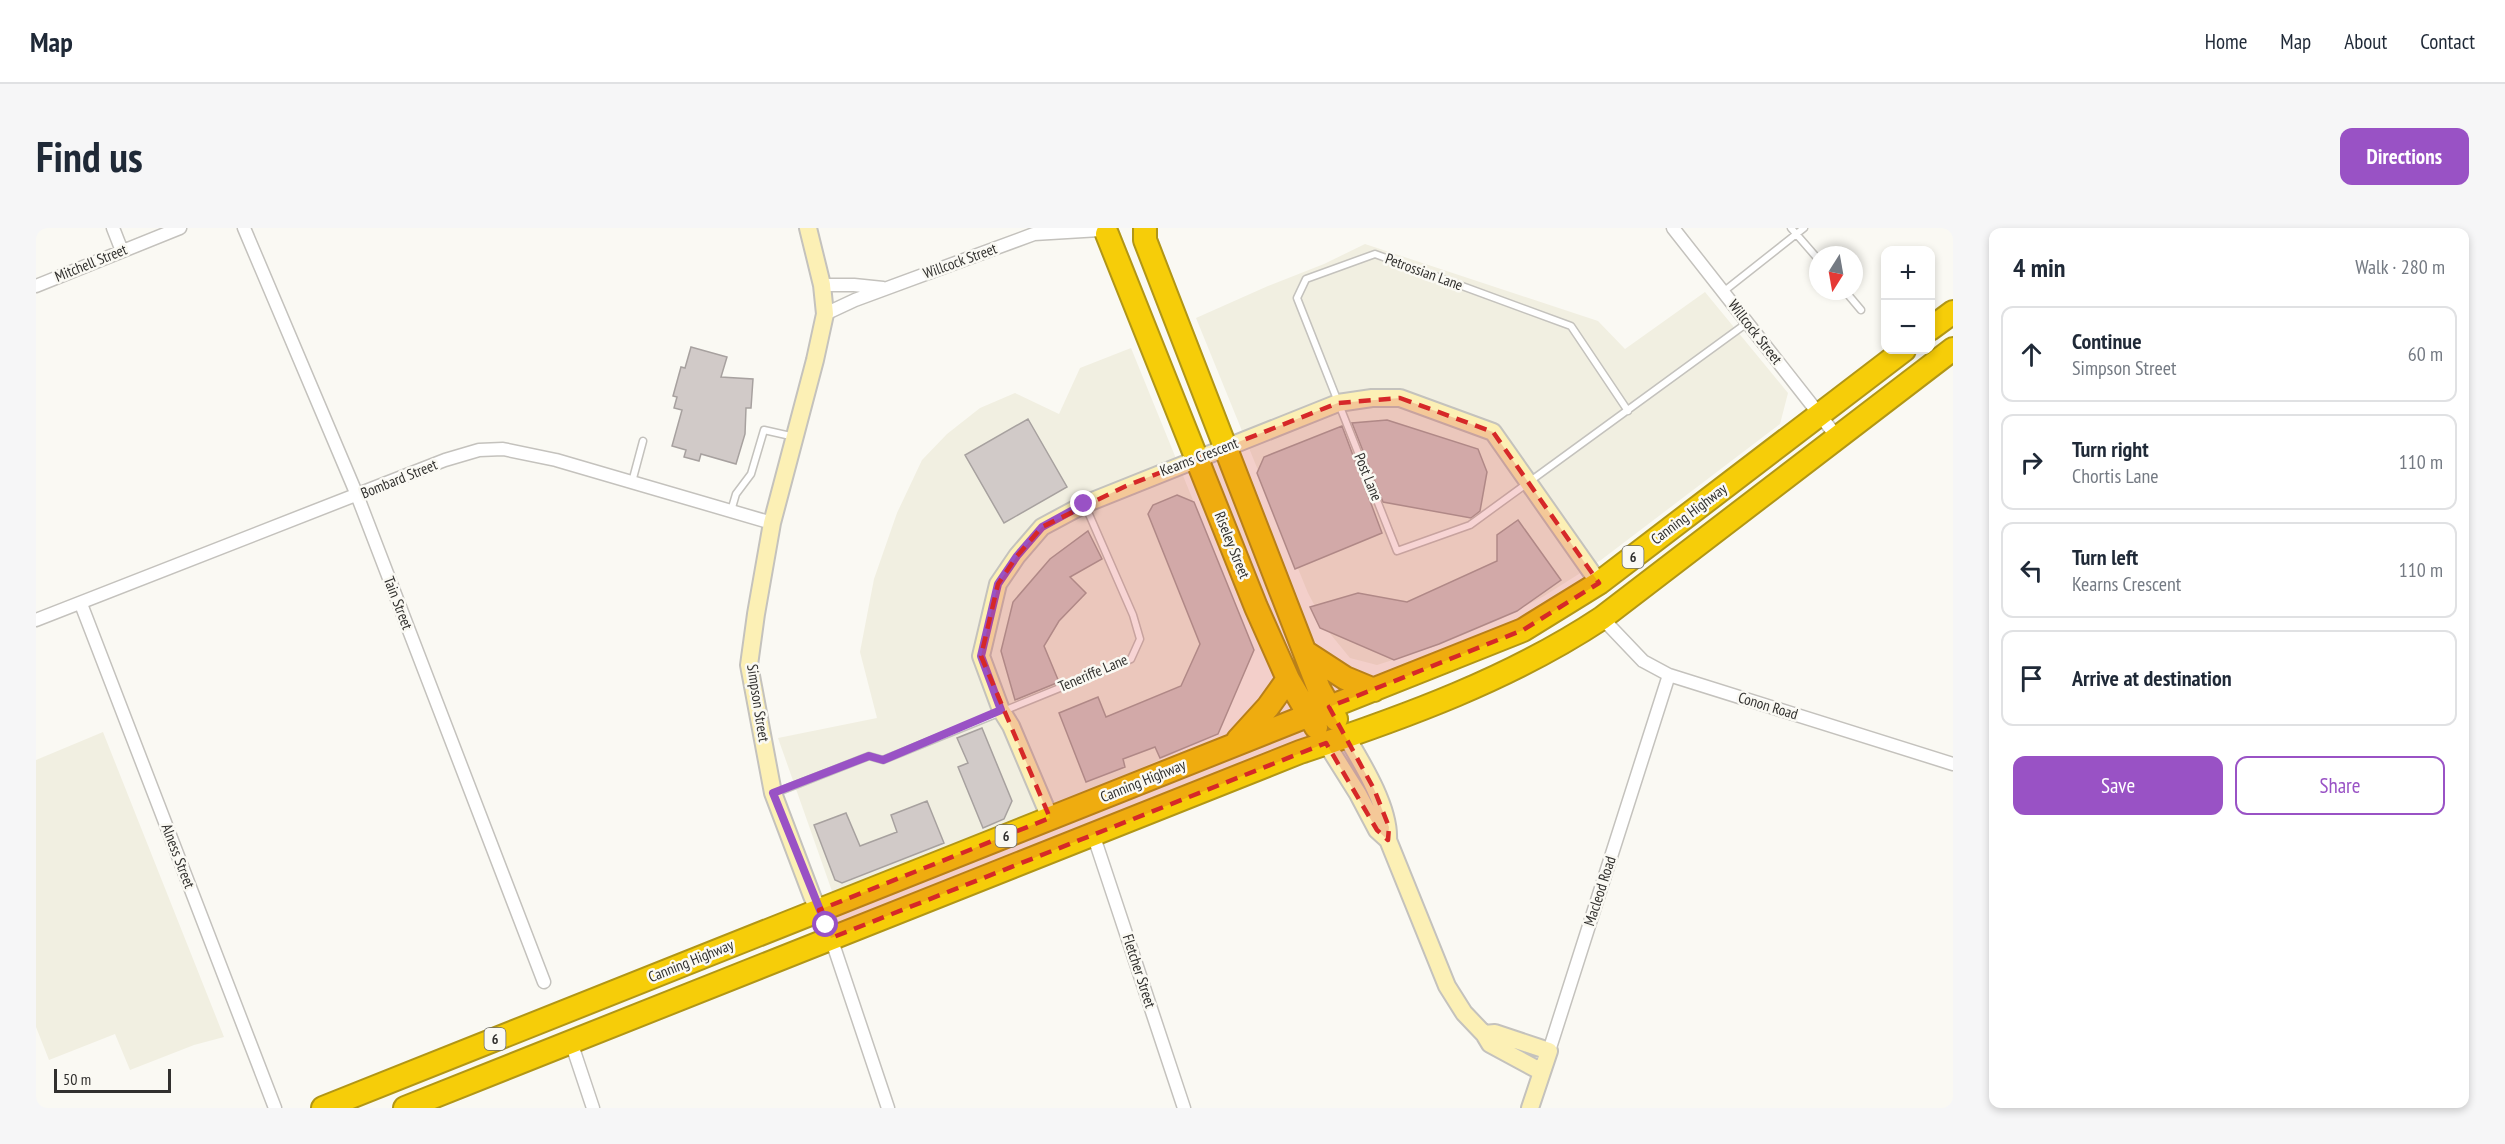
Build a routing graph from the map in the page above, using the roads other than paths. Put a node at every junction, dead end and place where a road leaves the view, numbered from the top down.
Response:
1 (113, 228) edge
2 (180, 228) edge
3 (244, 228) edge
4 (808, 228) edge
5 (1138, 228) edge
6 (1145, 228) edge
7 (1673, 228) edge
8 (1791, 228) edge
9 (1804, 228) edge
10 (1038, 231) edge
11 (1101, 231) edge
12 (1796, 234) junction
13 (1809, 249) edge
14 (122, 251) junction
15 (822, 285) junction
16 (36, 286) edge
17 (887, 288) junction
18 (1723, 292) junction
19 (1853, 300) edge
20 (1861, 310) dead end
21 (1953, 312) edge
22 (825, 314) junction
23 (1747, 322) junction
24 (1935, 325) edge
25 (1953, 349) edge
26 (1899, 354) edge
27 (1338, 403) junction
28 (1628, 411) junction
29 (1820, 415) junction
30 (795, 437) junction
31 (1837, 437) junction
32 (643, 441) dead end
33 (1225, 448) junction
34 (1198, 458) junction
35 (632, 482) junction
36 (1530, 483) junction
37 (357, 495) junction
38 (1084, 504) junction
39 (731, 511) junction
40 (772, 523) junction
41 (1599, 583) junction
42 (81, 604) junction
43 (1602, 618) junction
44 (36, 620) edge
45 (1305, 652) junction
46 (1669, 675) junction
47 (1288, 679) junction
48 (1374, 690) junction
49 (1001, 710) junction
50 (1319, 711) junction
51 (1336, 740) junction
52 (1233, 746) junction
53 (1953, 764) edge
54 (773, 793) junction
55 (1050, 818) junction
56 (1093, 834) junction
57 (819, 910) junction
58 (831, 938) junction
59 (544, 982) dead end
60 (1484, 1034) junction
61 (571, 1042) junction
62 (1549, 1051) junction
63 (1542, 1071) junction
64 (275, 1108) edge
65 (322, 1108) edge
66 (405, 1108) edge
67 (593, 1108) edge
68 (888, 1108) edge
69 (1184, 1108) edge
70 (1530, 1108) edge

1 - 14 street
2 - 14 street, Mitchell Street
3 - 37 street, Tain Street
4 - 15 street, Simpson Street
5 - 11 highway
6 - 33 highway, Riseley Street
7 - 18 street, Willcock Street
8 - 12 lane
9 - 12 lane
10 - 11 street, Willcock Street
10 - 17 street, Willcock Street
11 - 34 highway, Riseley Street
12 - 13 lane
12 - 18 lane
14 - 16 street, Mitchell Street
15 - 17 street, Willcock Street
15 - 22 street, Simpson Street
17 - 22 street, Willcock Street
18 - 23 street, Willcock Street
19 - 20 lane
21 - 24 highway
22 - 30 street, Simpson Street
23 - 28 lane
23 - 29 street, Willcock Street
25 - 31 highway, Canning Highway / 6
26 - 29 highway, Canning Highway / 6
27 - 28 lane, Petrossian Lane
27 - 33 street, Kearns Crescent
27 - 36 street, Kearns Crescent
27 - 36 lane, Post Lane
28 - 36 lane
29 - 31 street, Willcock Street
29 - 41 highway, Canning Highway / 6
30 - 39 lane
30 - 40 street, Simpson Street
31 - 43 highway, Canning Highway / 6
32 - 35 lane
33 - 34 street, Kearns Crescent
33 - 45 highway, Riseley Street
34 - 38 street, Kearns Crescent
34 - 47 highway, Riseley Street
35 - 37 street, Bombard Street
35 - 39 street, Bombard Street
36 - 41 street, Kearns Crescent
37 - 42 street, Bombard Street
37 - 59 street, Tain Street
38 - 49 street, Kearns Crescent
38 - 49 lane, Teneriffe Lane
39 - 40 street, Bombard Street
40 - 54 street, Simpson Street
41 - 48 highway, Canning Highway / 6
42 - 44 street, Bombard Street
42 - 64 street, Alness Street
43 - 46 street, Conon Road
43 - 51 highway, Canning Highway / 6
45 - 48 highway
45 - 50 highway, Riseley Street
46 - 53 street, Conon Road
46 - 62 street, Macleod Road
47 - 50 highway, Riseley Street
47 - 52 highway
48 - 50 highway, Canning Highway / 6
49 - 54 lane, Teneriffe Lane
49 - 55 street, Kearns Crescent
50 - 51 highway, Riseley Street
50 - 52 highway, Canning Highway / 6
51 - 56 highway, Canning Highway / 6
51 - 60 street, Riseley Street
52 - 55 highway, Canning Highway / 6
54 - 57 street, Simpson Street
55 - 57 highway, Canning Highway / 6
56 - 58 highway, Canning Highway / 6
56 - 69 street, Fletcher Street
57 - 58 street, Simpson Street
57 - 65 highway, Canning Highway / 6
58 - 61 highway, Canning Highway / 6
58 - 68 street, Simpson Street
60 - 62 street
60 - 63 street, Riseley Street
61 - 66 highway, Canning Highway / 6
61 - 67 street
62 - 63 street, Macleod Road
63 - 70 street, Macleod Road

